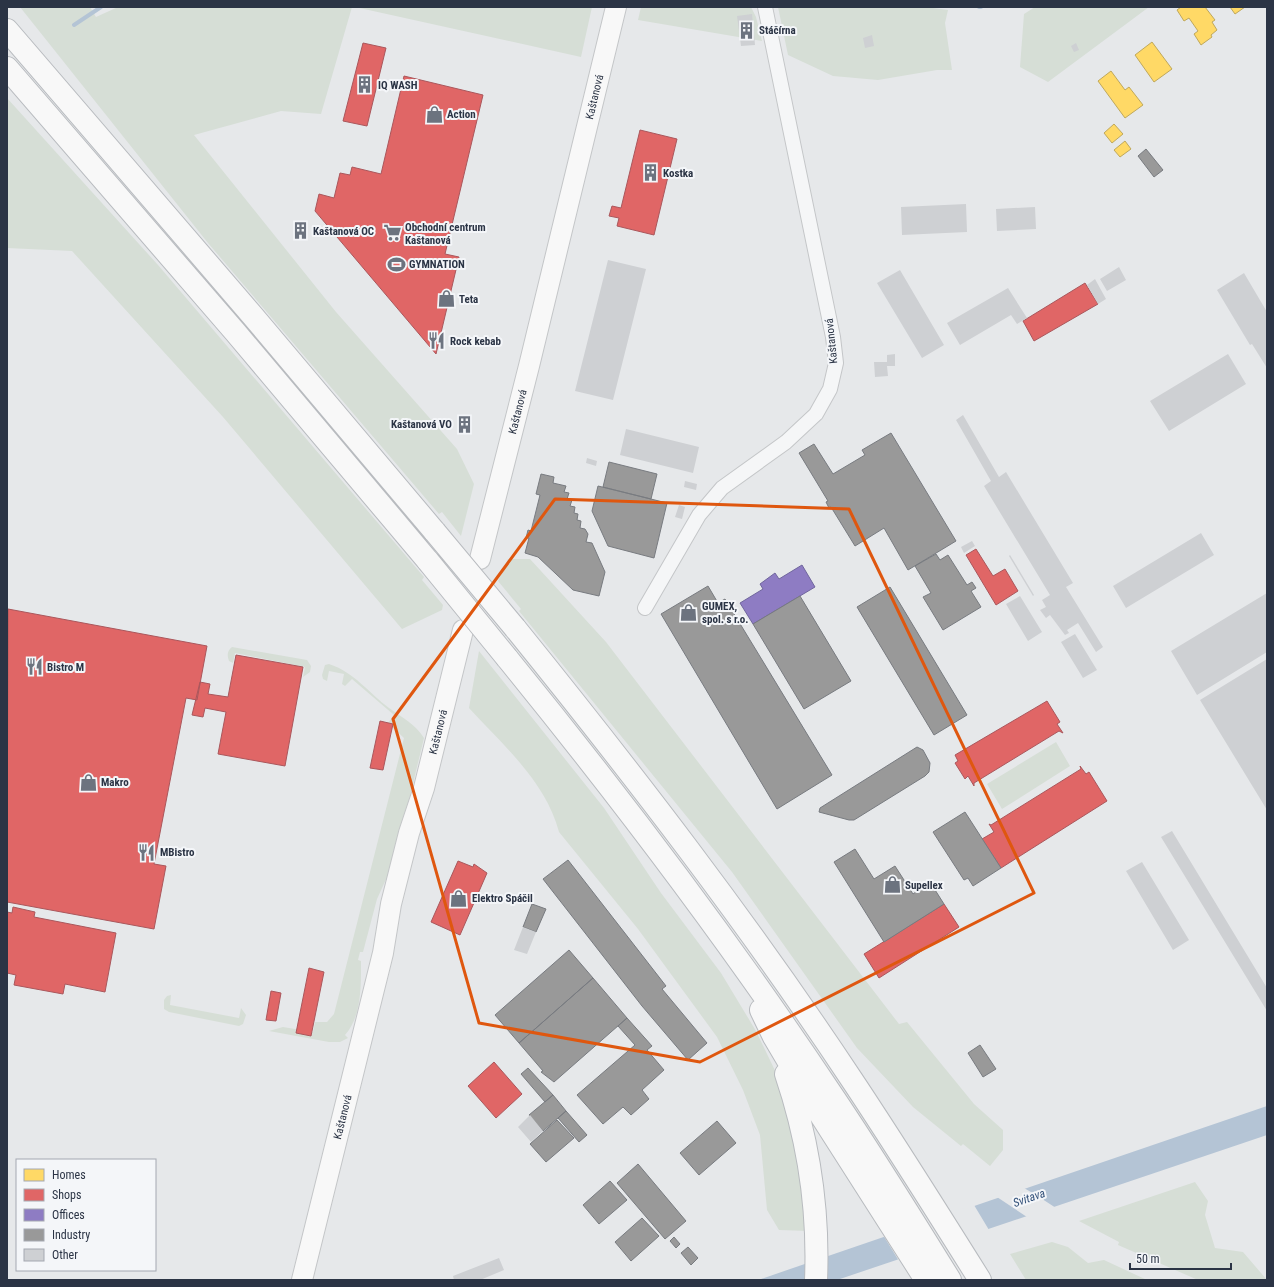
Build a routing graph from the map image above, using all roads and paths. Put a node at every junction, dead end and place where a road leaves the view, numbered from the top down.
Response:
1 (616, 7) edge
2 (766, 8) edge
3 (7, 30) edge
4 (7, 68) edge
5 (480, 559) dead end
6 (645, 608) dead end
7 (463, 630) dead end
8 (732, 951) junction
9 (774, 1037) junction
10 (302, 1280) edge
11 (816, 1280) edge
12 (926, 1280) edge
13 (950, 1280) edge
14 (980, 1280) edge

1 - 5 main road, Kaštanová
2 - 6 street, Kaštanová
3 - 14 highway, bridge
4 - 8 highway, bridge
7 - 10 main road, Kaštanová
8 - 9 highway
8 - 13 highway
9 - 11 highway
9 - 12 highway

